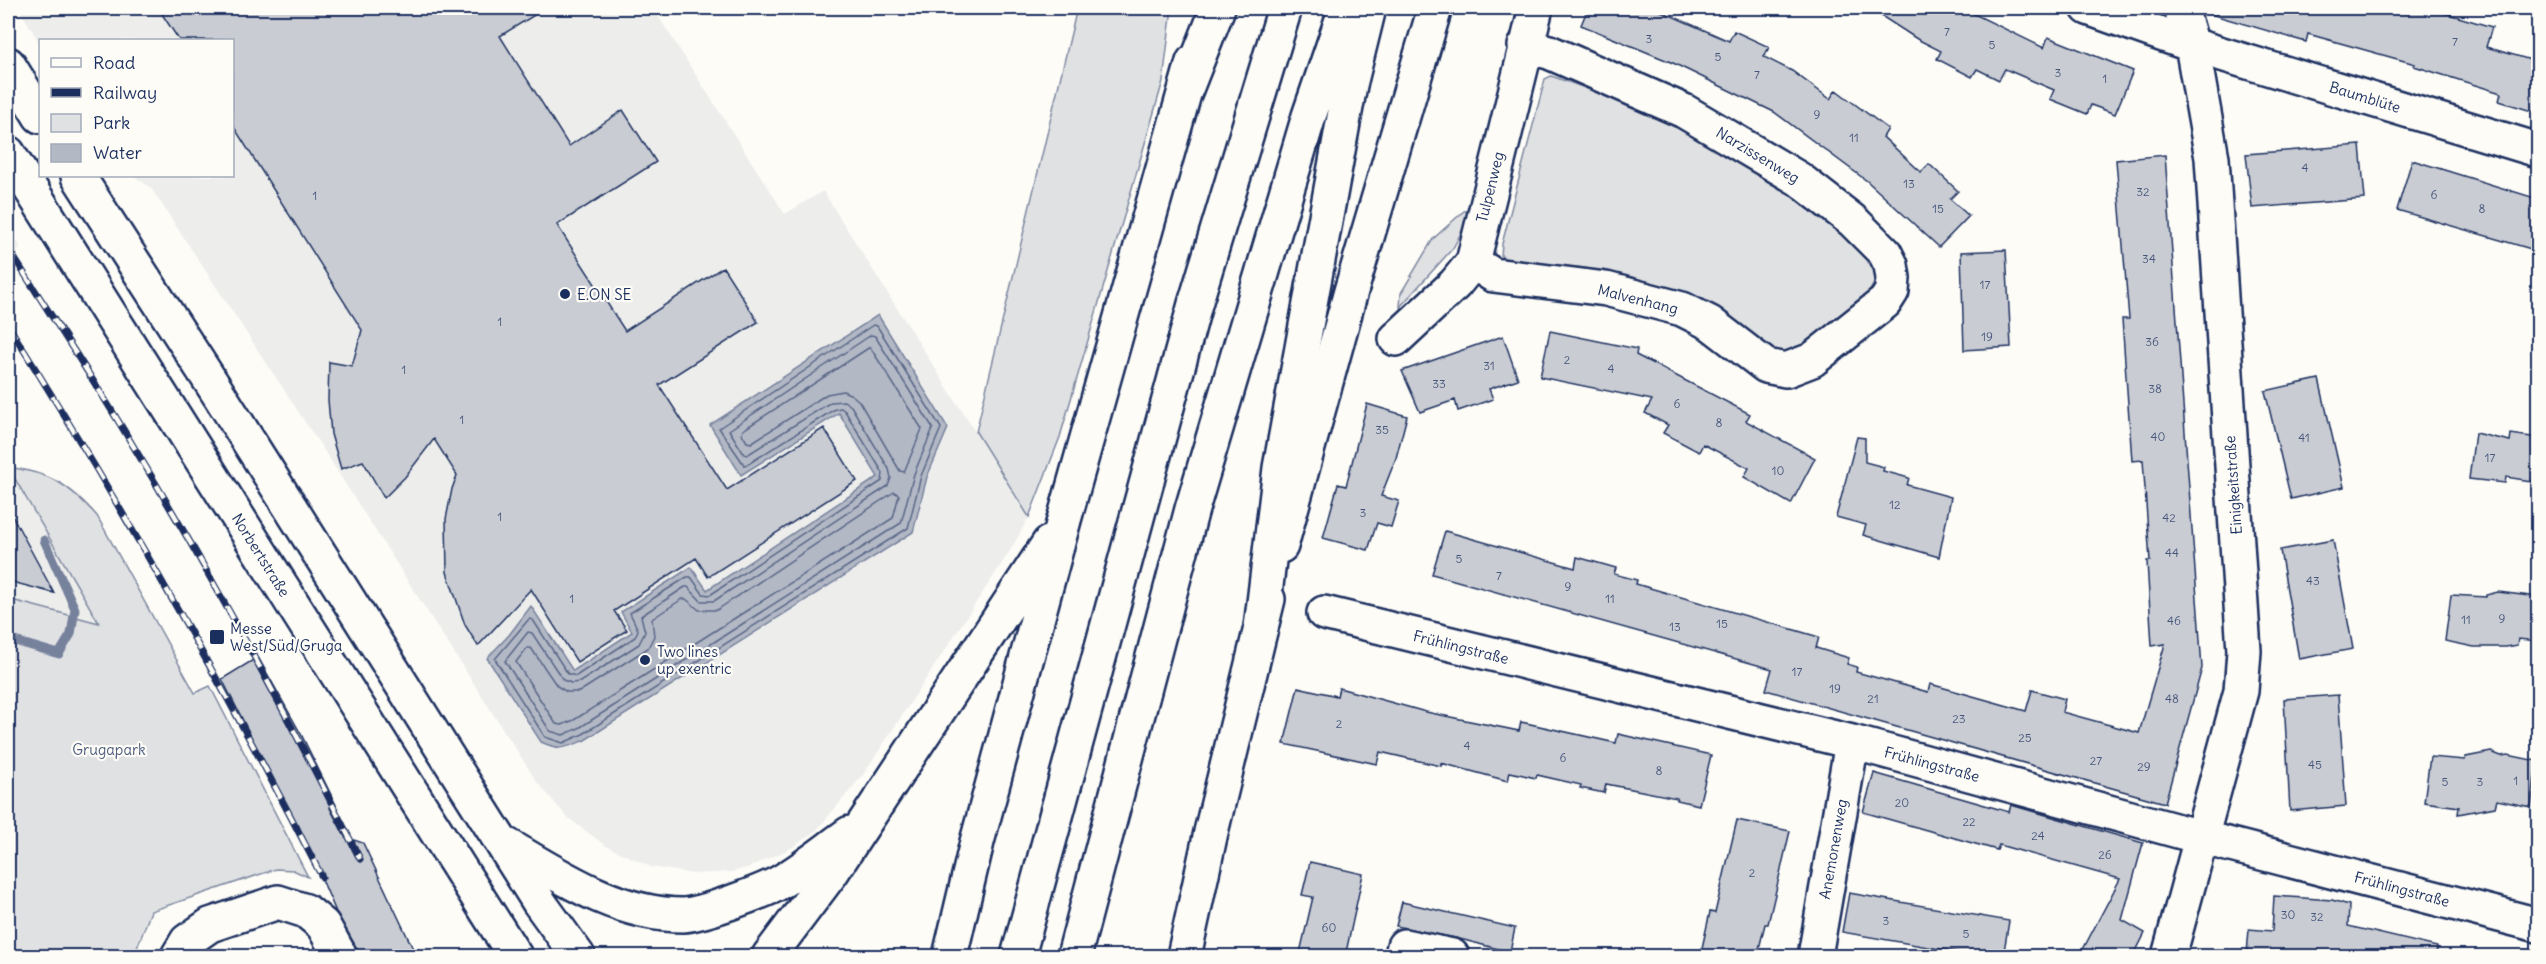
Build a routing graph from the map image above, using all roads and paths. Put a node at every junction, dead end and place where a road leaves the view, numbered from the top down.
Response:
1 (1206, 8) edge
2 (1218, 8) edge
3 (1285, 8) edge
4 (1346, 8) edge
5 (1369, 8) edge
6 (1435, 8) edge
7 (1536, 8) edge
8 (2088, 8) edge
9 (2181, 8) edge
10 (2192, 45) junction
11 (1525, 46) junction
12 (8, 64) edge
13 (1186, 89) junction
14 (39, 114) edge
15 (2538, 150) edge
16 (8, 153) edge
17 (79, 177) edge
18 (1473, 262) junction
19 (1850, 330) joint
20 (1396, 339) dead end
21 (1064, 520) junction
22 (1324, 613) dead end
23 (1260, 628) junction
24 (1852, 742) junction
25 (863, 824) junction
26 (2200, 837) junction
27 (502, 843) junction
28 (2538, 925) edge
29 (178, 957) edge
30 (340, 957) edge
31 (515, 957) edge
32 (578, 957) edge
33 (769, 957) edge
34 (950, 957) edge
35 (1018, 957) edge
36 (1074, 957) edge
37 (1184, 957) edge
38 (1402, 957) edge
39 (1452, 957) edge
40 (1815, 957) edge
41 (2169, 957) edge

1 - 13 main road
2 - 13 main road
3 - 35 main road
4 - 36 main road
5 - 23 main road
6 - 23 main road
7 - 11 main road, Tulpenweg
8 - 10 main road, Baumblüte
9 - 10 main road, Einigkeitstraße
10 - 15 main road, Baumblüte
10 - 26 main road, Einigkeitstraße
11 - 18 main road, Tulpenweg
11 - 19 main road, Narzissenweg
12 - 14 main road
13 - 21 main road
16 - 31 main road, Norbertstraße
17 - 27 main road
18 - 19 main road, Malvenhang
18 - 20 main road, Tulpenweg
21 - 25 main road
21 - 34 main road
22 - 24 main road, Frühlingstraße
23 - 37 main road
24 - 26 main road, Frühlingstraße
24 - 40 main road, Anemonenweg
25 - 27 main road
25 - 33 main road
26 - 28 main road, Frühlingstraße
26 - 41 main road, Einigkeitstraße
27 - 32 main road
29 - 30 main road
38 - 39 main road

